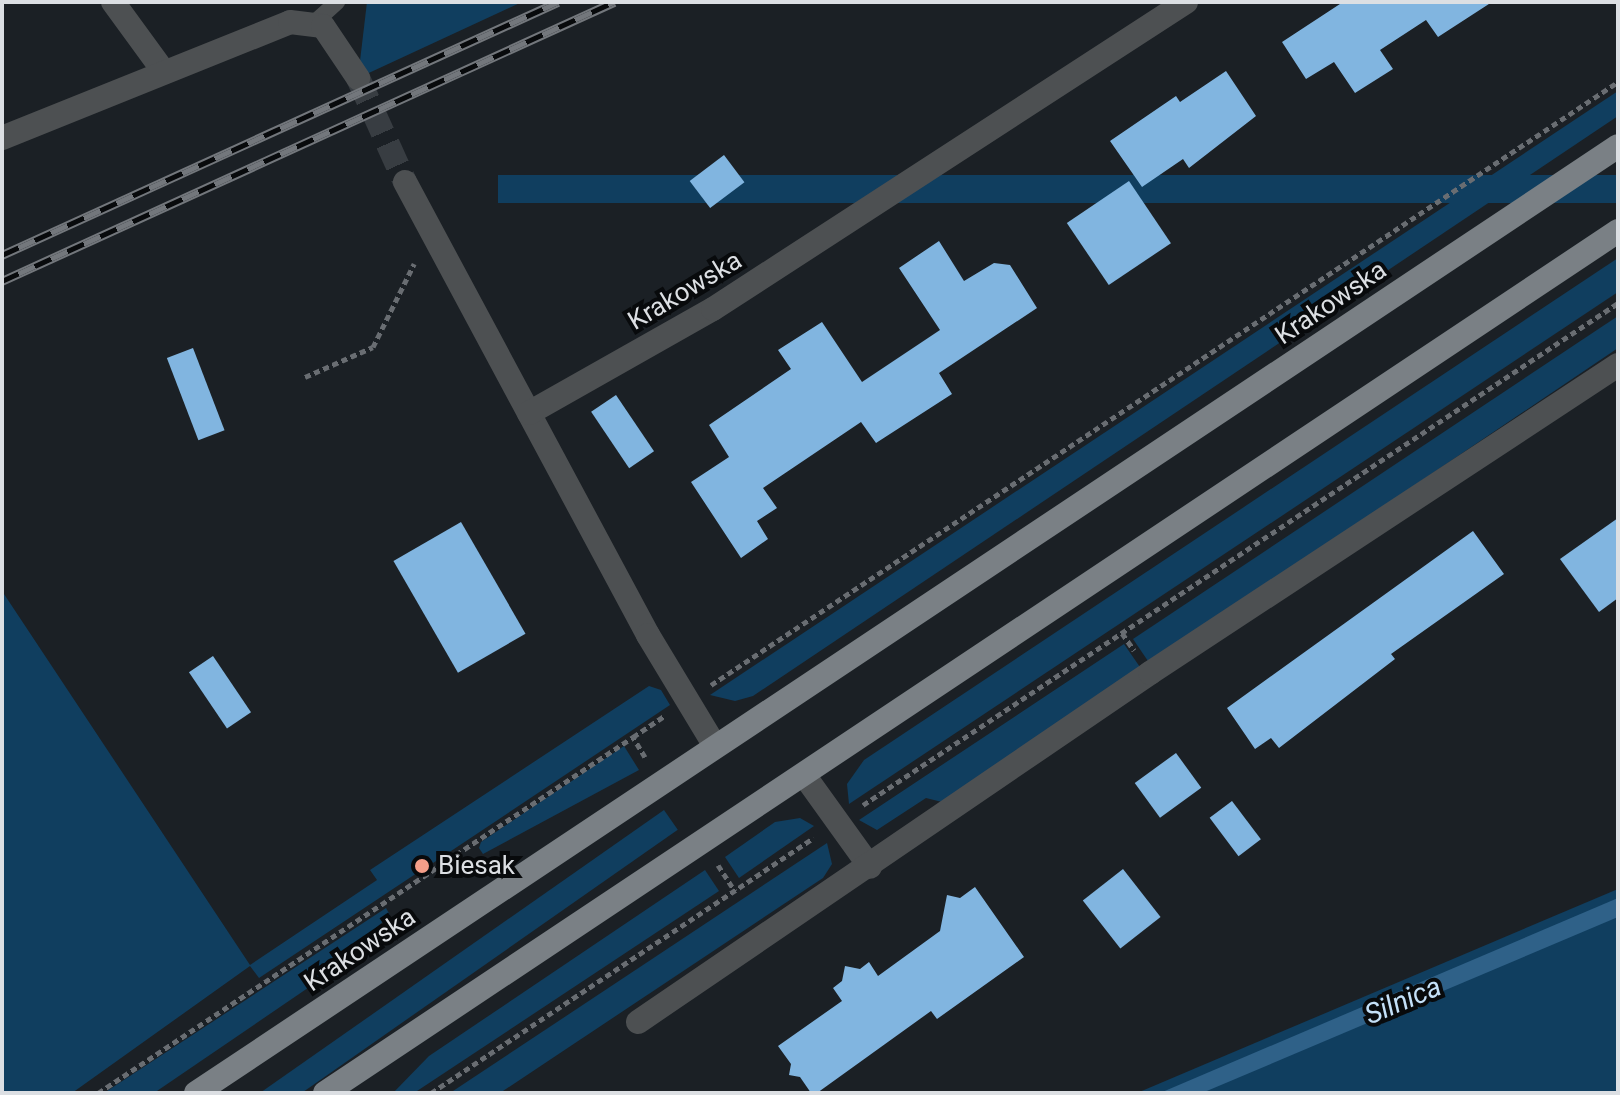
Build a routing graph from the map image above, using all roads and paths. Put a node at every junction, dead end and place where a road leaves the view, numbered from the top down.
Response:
1 (113, 2) edge
2 (337, 2) edge
3 (1186, 2) edge
4 (315, 22) junction
5 (164, 72) junction
6 (358, 78) tunnel mouth
7 (1618, 82) edge
8 (2, 138) edge
9 (1618, 146) edge
10 (405, 182) tunnel mouth
11 (1618, 231) edge
12 (436, 239) junction
13 (1618, 303) edge
14 (1618, 365) edge
15 (305, 377) dead end
16 (529, 413) junction
17 (1122, 633) junction
18 (1134, 651) dead end
19 (703, 690) dead end
20 (672, 711) dead end
21 (633, 737) junction
22 (715, 746) junction
23 (650, 765) dead end
24 (804, 775) junction
25 (855, 810) dead end
26 (821, 833) dead end
27 (716, 862) dead end
28 (870, 867) junction
29 (735, 891) junction
30 (638, 1022) dead end
31 (98, 1093) edge
32 (196, 1093) edge
33 (325, 1093) edge
34 (431, 1093) edge

1 - 5 street
2 - 4 lane
3 - 16 street, Krakowska
4 - 5 street
4 - 6 street
5 - 8 street
7 - 19 path
9 - 22 main road, Krakowska
10 - 12 street
11 - 24 main road
12 - 15 path
12 - 16 street
13 - 17 path
14 - 28 street
16 - 22 street
17 - 18 path
17 - 25 path
20 - 21 path
21 - 23 path
21 - 31 path
22 - 32 main road, Krakowska
24 - 28 street
24 - 33 main road
26 - 29 path
27 - 29 path
28 - 30 street
29 - 34 path

